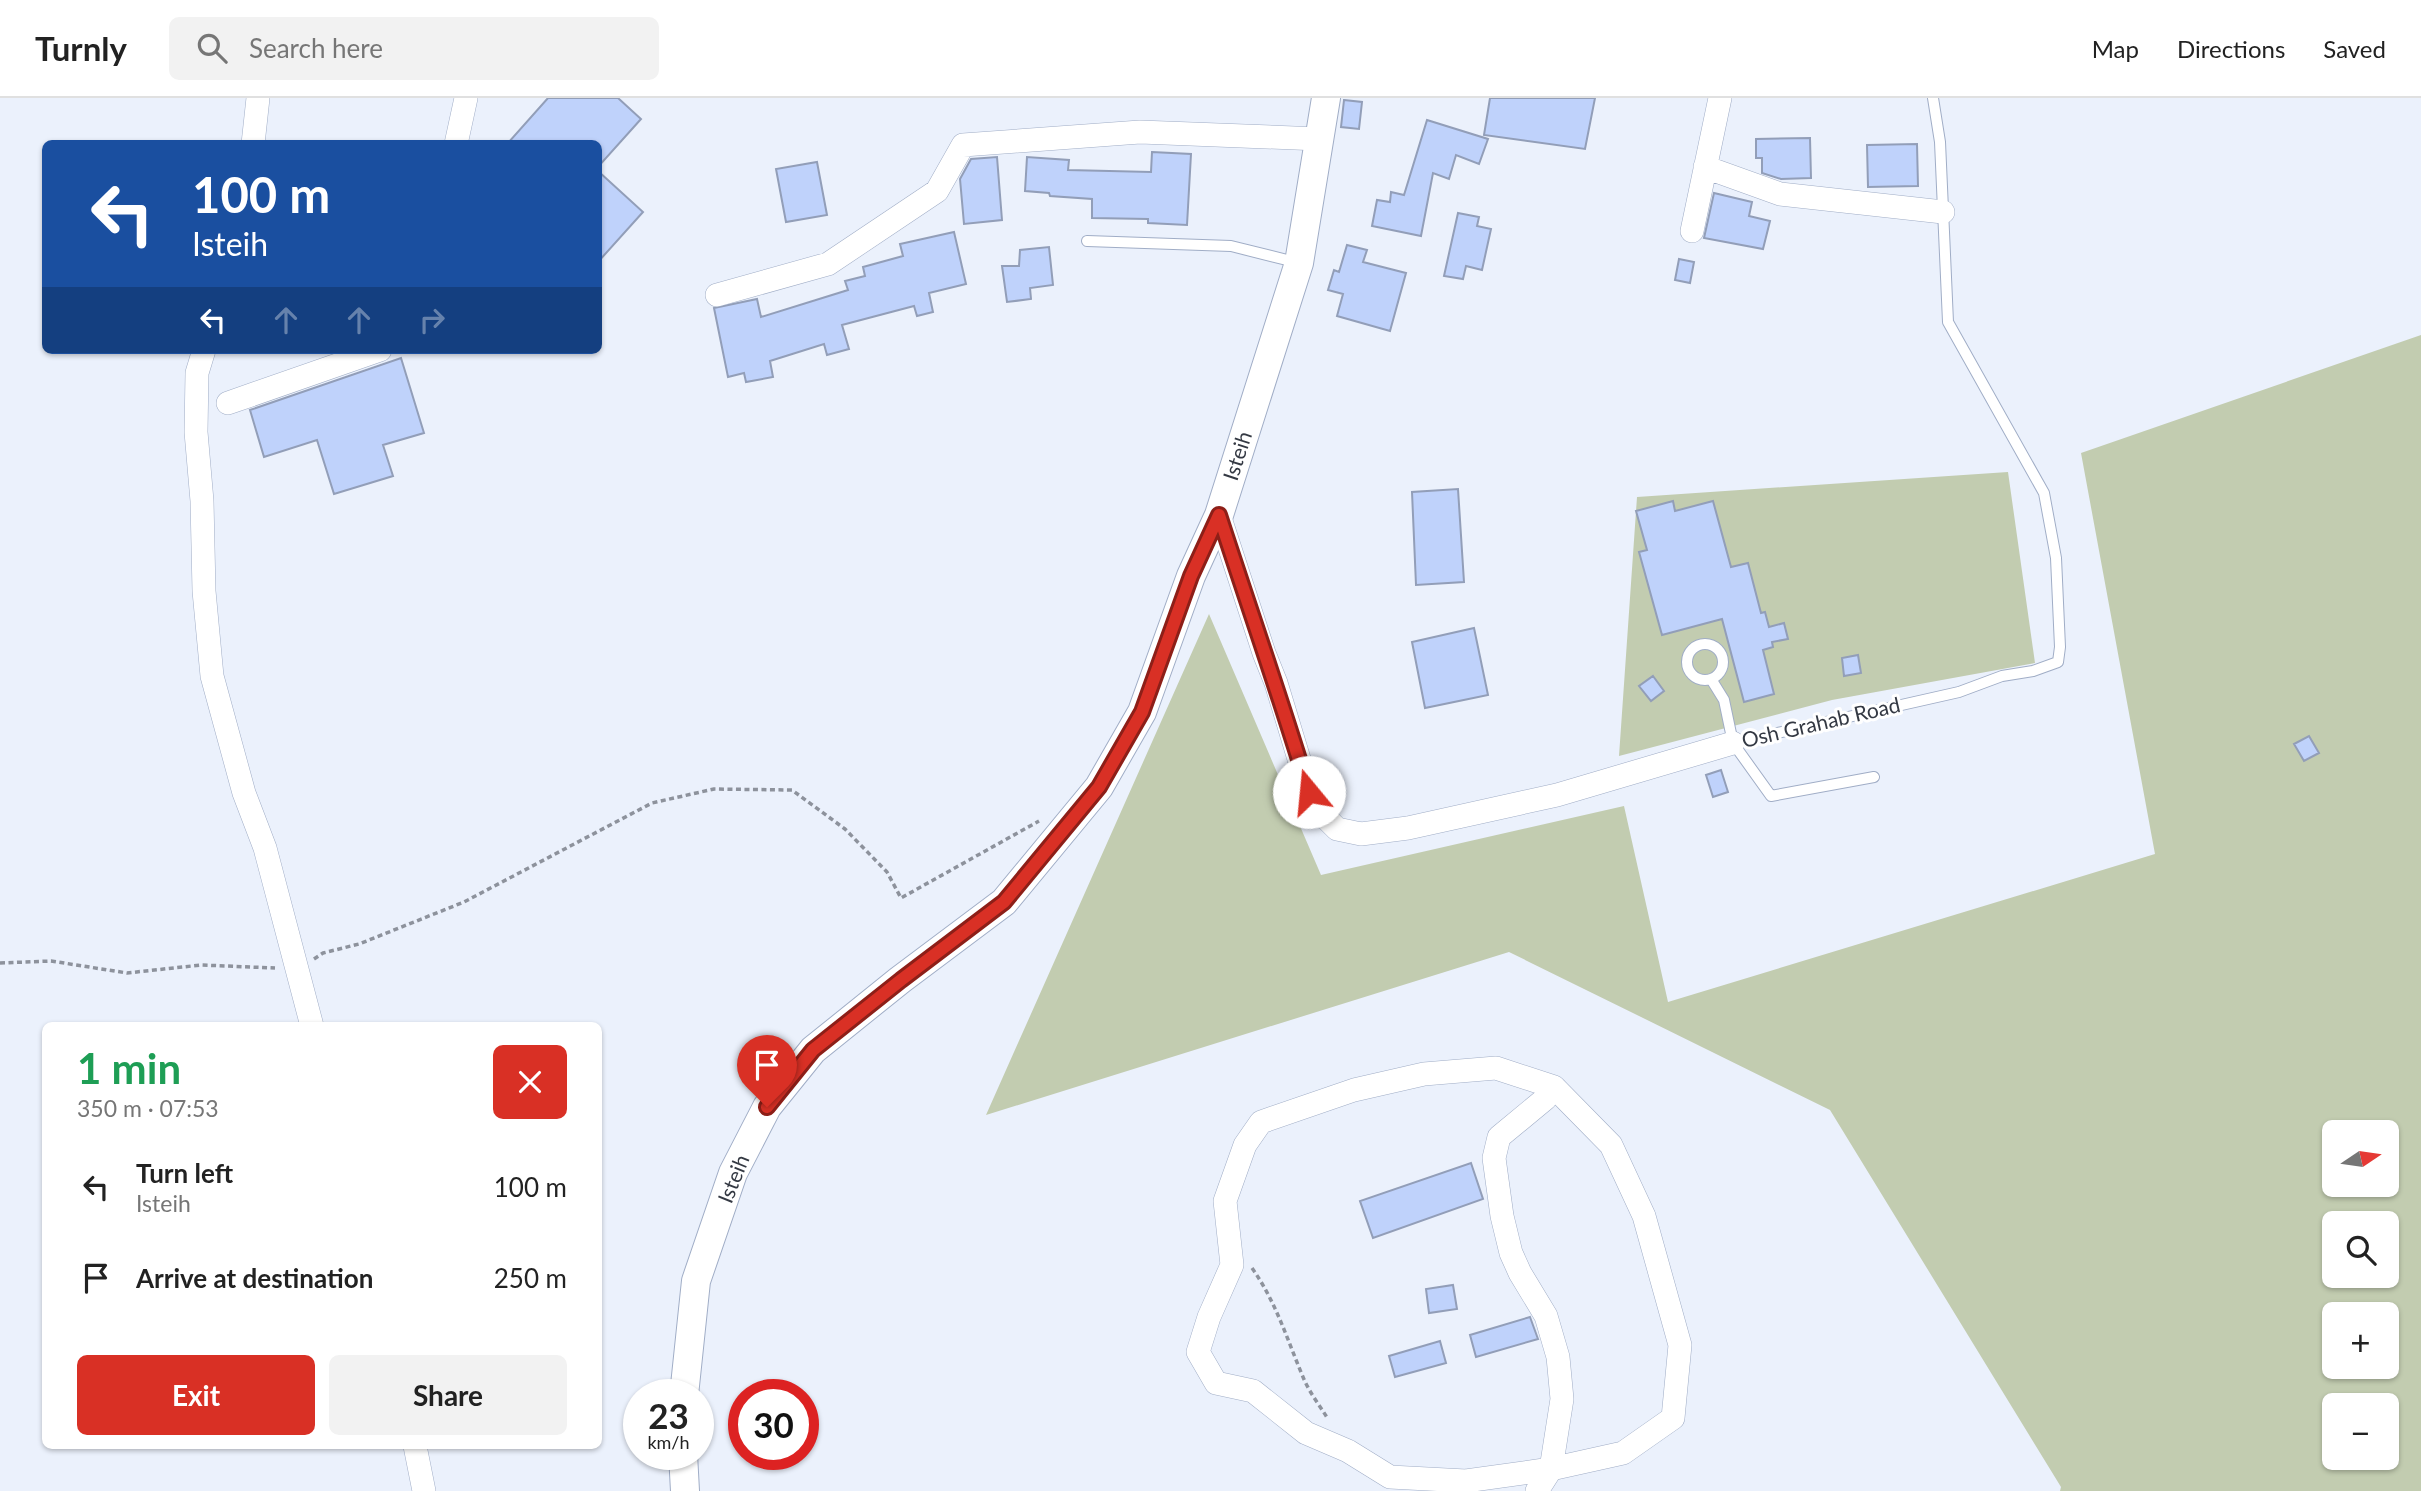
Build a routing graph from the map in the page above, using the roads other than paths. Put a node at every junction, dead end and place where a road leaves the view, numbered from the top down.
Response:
1 (258, 98) edge
2 (466, 98) edge
3 (1326, 98) edge
4 (1720, 98) edge
5 (1933, 98) edge
6 (1320, 139) junction
7 (253, 140) edge
8 (457, 140) edge
9 (1705, 167) junction
10 (1943, 212) junction
11 (1692, 232) dead end
12 (1087, 241) dead end
13 (1299, 263) junction
14 (717, 295) dead end
15 (203, 354) edge
16 (369, 354) edge
17 (228, 403) dead end
18 (1219, 515) junction
19 (1711, 679) dead end
20 (1733, 743) junction
21 (1874, 777) dead end
22 (311, 1022) edge
23 (1554, 1087) junction
24 (686, 1379) edge
25 (416, 1449) edge
26 (1550, 1469) junction
27 (684, 1470) edge
28 (424, 1491) edge
29 (685, 1491) edge
30 (1538, 1491) edge

1 - 7 street
2 - 8 street
3 - 6 street, Isteih
4 - 9 street
5 - 10 lane, Osh Grahab Road
6 - 13 street, Isteih
6 - 14 street
9 - 10 street
9 - 11 street
10 - 20 lane, Osh Grahab Road
12 - 13 lane
13 - 18 street, Isteih
15 - 22 street
16 - 17 street
18 - 20 street, Osh Grahab Road
18 - 24 street, Isteih
19 - 20 lane
20 - 21 lane
23 - 26 street
23 - 26 street
23 - 26 street
25 - 28 street
26 - 30 street
27 - 29 street

